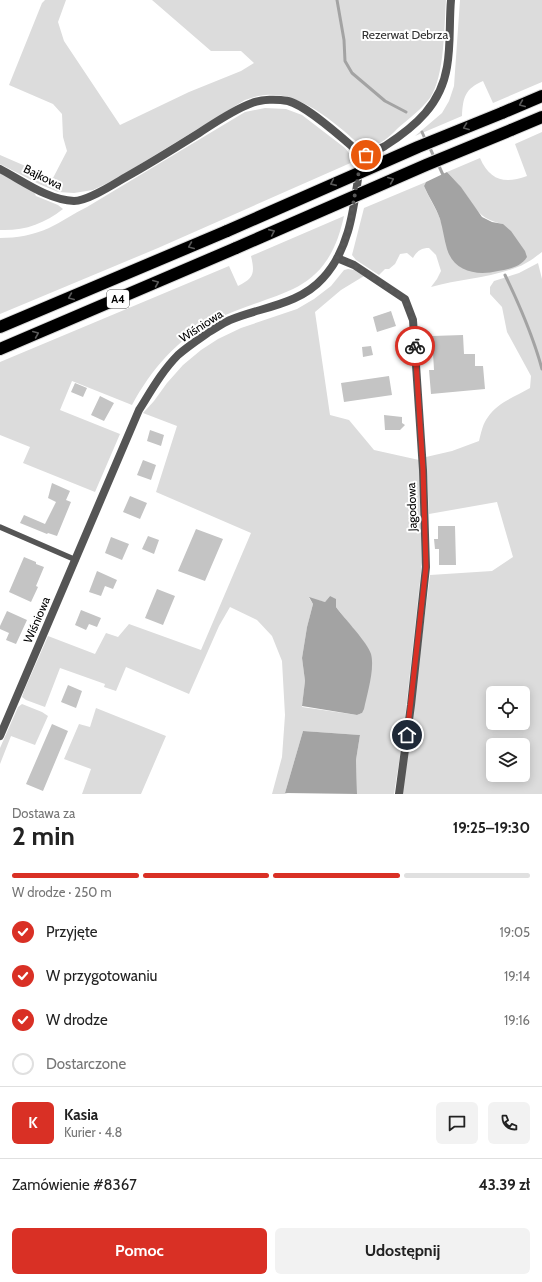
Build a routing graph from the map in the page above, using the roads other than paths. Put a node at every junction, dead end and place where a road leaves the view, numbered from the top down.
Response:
1 (451, 0) edge
2 (542, 96) edge
3 (542, 118) edge
4 (363, 156) junction
5 (0, 168) edge
6 (337, 258) junction
7 (0, 327) edge
8 (0, 349) edge
9 (0, 527) edge
10 (76, 560) junction
11 (0, 736) edge
12 (399, 794) edge

1 - 4 street
2 -> 7 highway, A4, bridge
8 -> 3 highway, A4, bridge
4 - 5 street, Bajkowa
4 - 6 street, Wiśniowa
6 - 10 street, Wiśniowa
6 - 12 street, Jagodowa
9 - 10 lane
10 - 11 street, Wiśniowa

